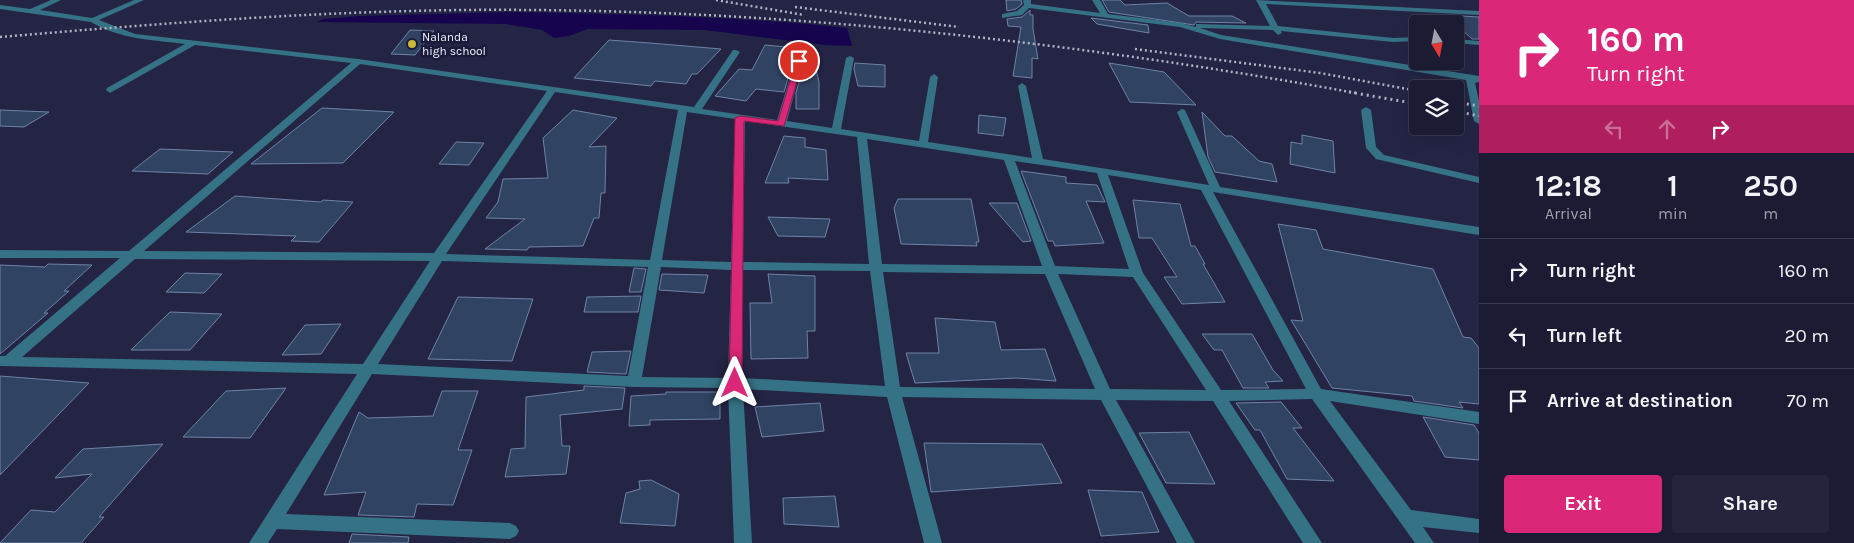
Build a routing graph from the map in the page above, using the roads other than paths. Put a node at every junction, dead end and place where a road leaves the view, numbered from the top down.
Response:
1 (57, 0) edge
2 (140, 0) edge
3 (1096, 0) edge
4 (1261, 1) edge
5 (1027, 3) edge
6 (0, 7) edge
7 (31, 11) junction
8 (1479, 13) edge
9 (1006, 16) dead end
10 (1106, 16) junction
11 (93, 20) junction
12 (1181, 26) junction
13 (1275, 28) junction
14 (1409, 38) edge
15 (1464, 42) edge
16 (193, 43) junction
17 (1479, 43) edge
18 (1284, 46) junction
19 (736, 52) dead end
20 (850, 58) dead end
21 (358, 61) junction
22 (799, 61) dead end
23 (934, 77) dead end
24 (1478, 79) edge
25 (1022, 86) dead end
26 (553, 89) junction
27 (110, 90) dead end
28 (683, 109) junction
29 (1366, 110) dead end
30 (696, 111) junction
31 (1182, 112) dead end
32 (740, 118) junction
33 (1479, 121) edge
34 (781, 124) junction
35 (836, 132) junction
36 (862, 136) junction
37 (923, 144) junction
38 (1008, 156) junction
39 (1038, 161) junction
40 (1102, 171) junction
41 (1479, 180) edge
42 (1210, 188) junction
43 (1479, 231) edge
44 (0, 254) edge
45 (132, 256) junction
46 (438, 257) junction
47 (654, 263) junction
48 (736, 266) junction
49 (876, 268) junction
50 (1050, 270) junction
51 (1138, 273) junction
52 (3, 363) edge
53 (367, 369) junction
54 (634, 382) junction
55 (735, 383) junction
56 (893, 392) junction
57 (1105, 394) junction
58 (1316, 394) junction
59 (1217, 396) junction
60 (1479, 418) edge
61 (1405, 517) junction
62 (272, 521) junction
63 (1479, 526) edge
64 (510, 531) dead end
65 (258, 543) edge
66 (744, 543) edge
67 (933, 543) edge
68 (1186, 543) edge
69 (1313, 543) edge
70 (1425, 543) edge

1 - 7 street
2 - 11 street
3 - 10 street
4 - 8 street
4 - 13 street
5 - 9 street
5 - 10 street
6 - 7 street
7 - 11 street
10 - 12 street
11 - 16 street
12 - 13 street
12 - 18 street
13 - 14 street
13 - 18 street
15 - 17 street
16 - 21 street
16 - 27 street
18 - 24 street
19 - 30 street
20 - 35 street
21 - 26 street
21 - 45 street
22 - 34 street
23 - 37 street
24 - 33 street
25 - 39 street
26 - 28 street
26 - 46 street
28 - 30 street
28 - 47 street
29 - 41 street
30 - 32 street
31 - 42 street
32 - 34 street
32 - 48 street
34 - 35 street
35 - 36 street
36 - 37 street
36 - 49 street
37 - 38 street
38 - 39 street
38 - 50 street
39 - 40 street
40 - 42 street
40 - 51 street
42 - 43 street
42 - 58 street
44 - 45 street
45 - 46 street
45 - 52 street
46 - 47 street
46 - 53 street
47 - 48 street
47 - 54 street
48 - 49 street
48 - 55 street
49 - 50 street
49 - 56 street
50 - 51 street
50 - 57 street
51 - 59 street
52 - 53 street
53 - 54 street
53 - 62 street
54 - 55 street
55 - 56 street
55 - 66 street
56 - 57 street
56 - 67 street
57 - 59 street
57 - 68 street
58 - 59 street
58 - 60 street
58 - 61 street
59 - 69 street
61 - 63 street
61 - 70 street
62 - 64 street
62 - 65 street

